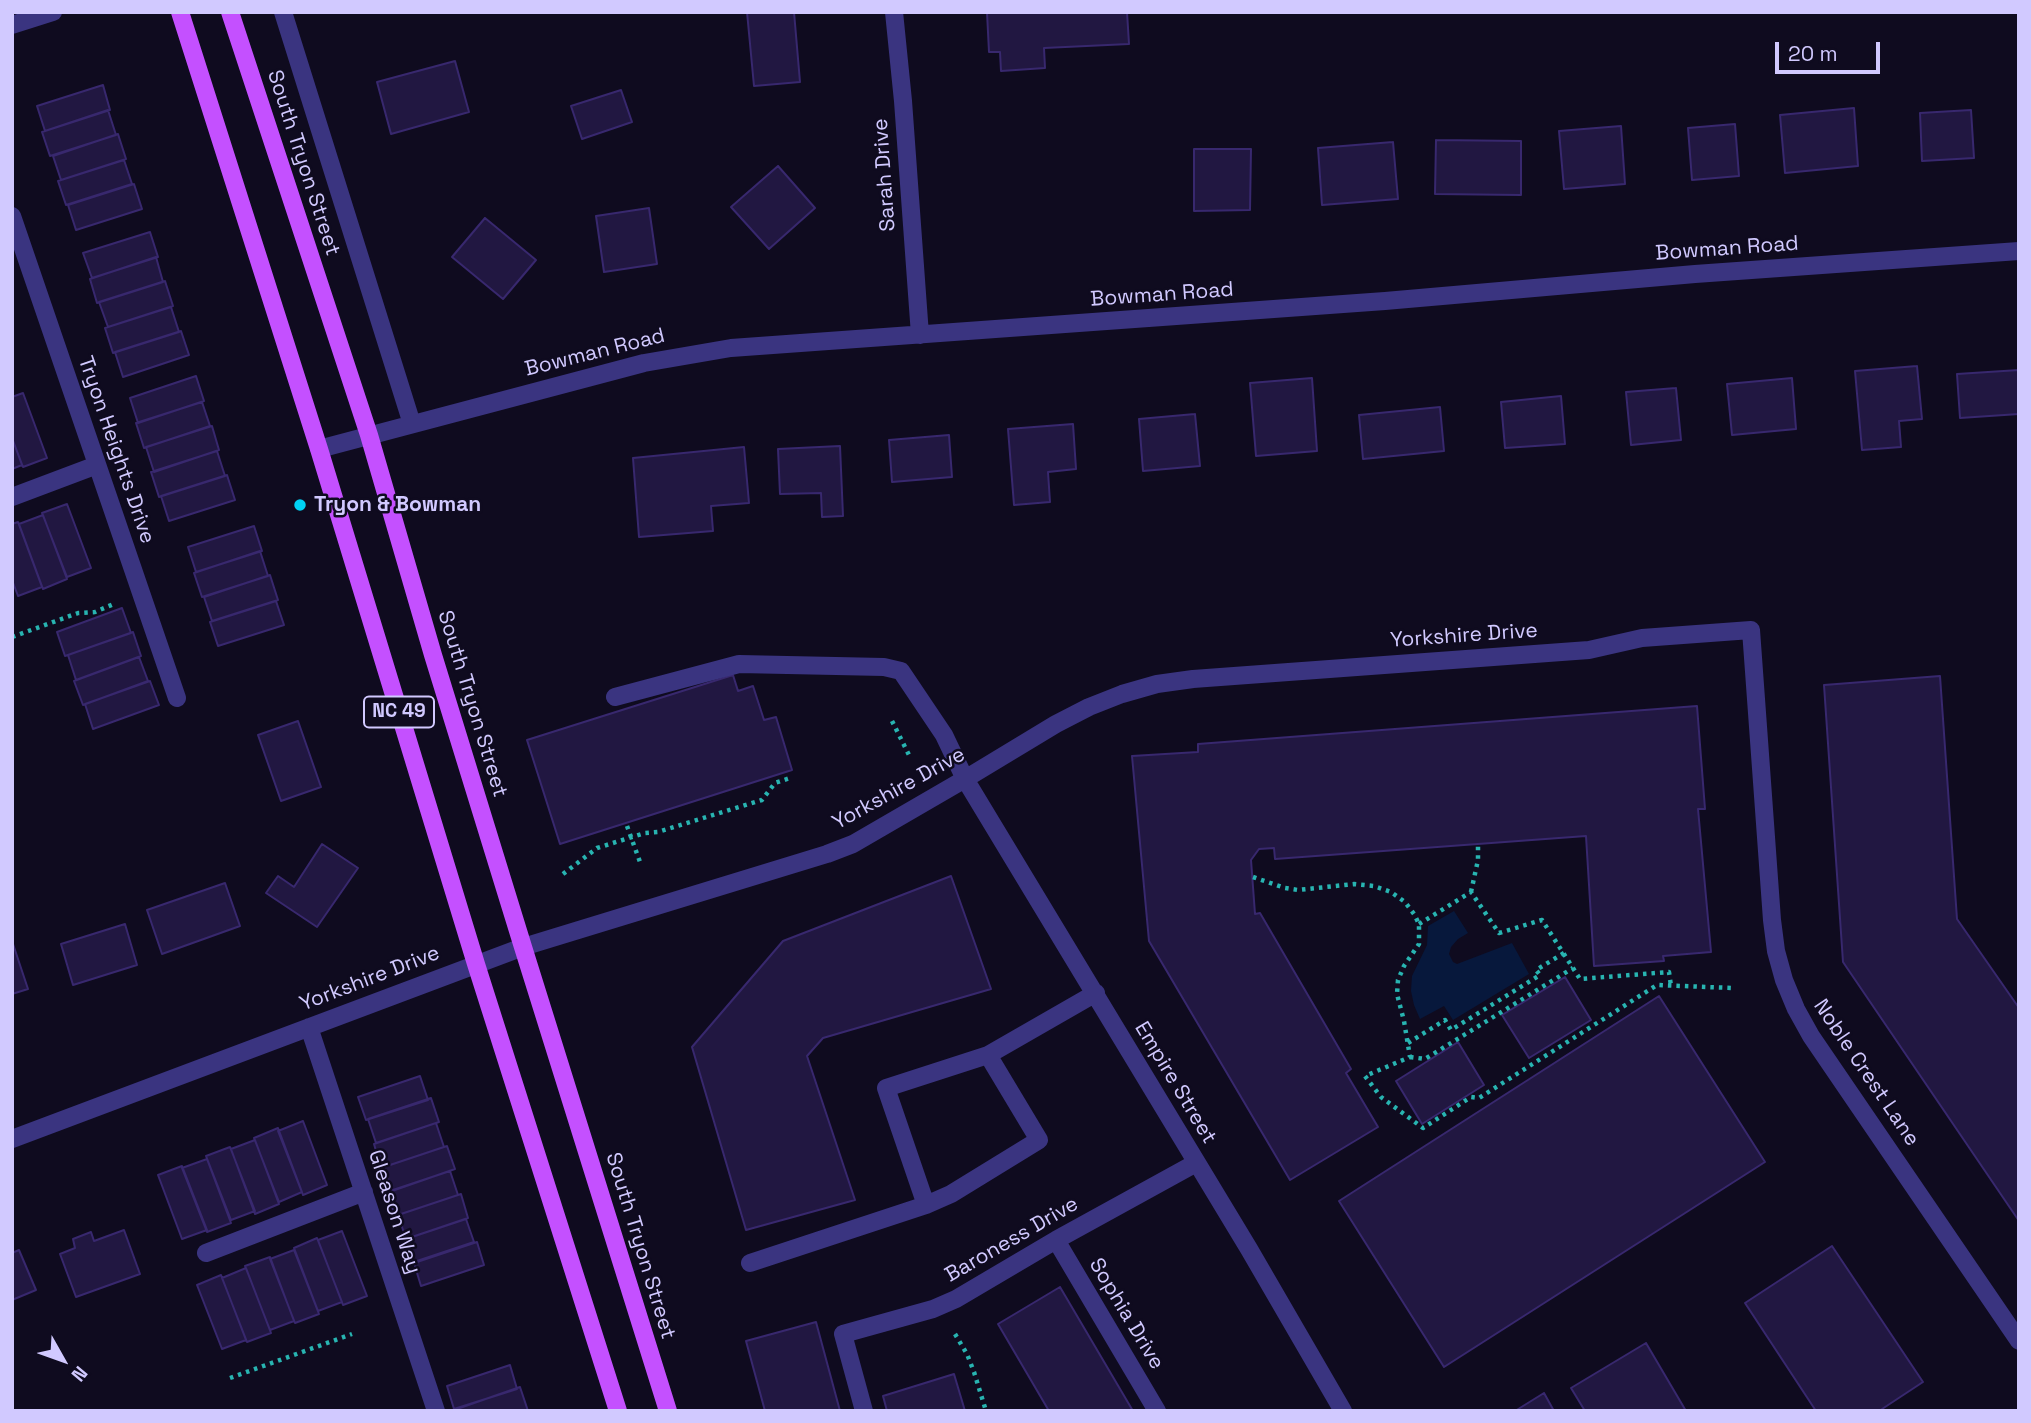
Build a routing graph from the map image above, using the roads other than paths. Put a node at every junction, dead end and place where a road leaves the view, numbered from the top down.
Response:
1 (54, 12) edge
2 (180, 12) edge
3 (230, 12) edge
4 (283, 12) edge
5 (894, 12) edge
6 (12, 25) edge
7 (12, 216) edge
8 (2019, 251) edge
9 (920, 335) junction
10 (412, 424) junction
11 (369, 435) junction
12 (319, 449) junction
13 (97, 464) junction
14 (12, 497) edge
15 (1751, 630) joint
16 (615, 697) dead end
17 (177, 698) dead end
18 (965, 779) junction
19 (523, 947) junction
20 (476, 964) junction
21 (1096, 993) junction
22 (309, 1027) junction
23 (988, 1055) junction
24 (12, 1139) edge
25 (1196, 1163) junction
26 (364, 1192) junction
27 (926, 1205) junction
28 (1056, 1240) junction
29 (206, 1253) dead end
30 (750, 1262) dead end
31 (2019, 1341) edge
32 (436, 1411) edge
33 (618, 1411) edge
34 (668, 1411) edge
35 (864, 1411) edge
36 (1157, 1411) edge
37 (1343, 1411) edge

1 - 6 street
2 - 12 main road, NC 49
3 - 11 main road, South Tryon Street / NC 49
4 - 10 street
5 - 9 street, Sarah Drive
7 - 13 street, Tryon Heights Drive
8 - 9 street, Bowman Road
9 - 10 street, Bowman Road
10 - 11 street, Bowman Road
11 - 12 street, Bowman Road
11 - 19 main road, South Tryon Street / NC 49
12 - 20 main road, NC 49
13 - 14 street
13 - 17 street, Tryon Heights Drive
15 - 18 street, Yorkshire Drive
15 - 31 street, Noble Crest Lane
16 - 18 street, Empire Street
18 - 19 street, Yorkshire Drive
18 - 21 street, Empire Street
19 - 20 street, Yorkshire Drive
19 - 34 main road, South Tryon Street / NC 49
20 - 22 street, Yorkshire Drive
20 - 33 main road, NC 49
21 - 23 street
21 - 25 street, Empire Street
22 - 24 street, Yorkshire Drive
22 - 26 street, Gleason Way
23 - 27 street
23 - 27 street
25 - 28 street, Baroness Drive
25 - 37 street, Empire Street
26 - 29 street
26 - 32 street, Gleason Way
27 - 30 street
28 - 35 street, Baroness Drive
28 - 36 street, Sophia Drive

